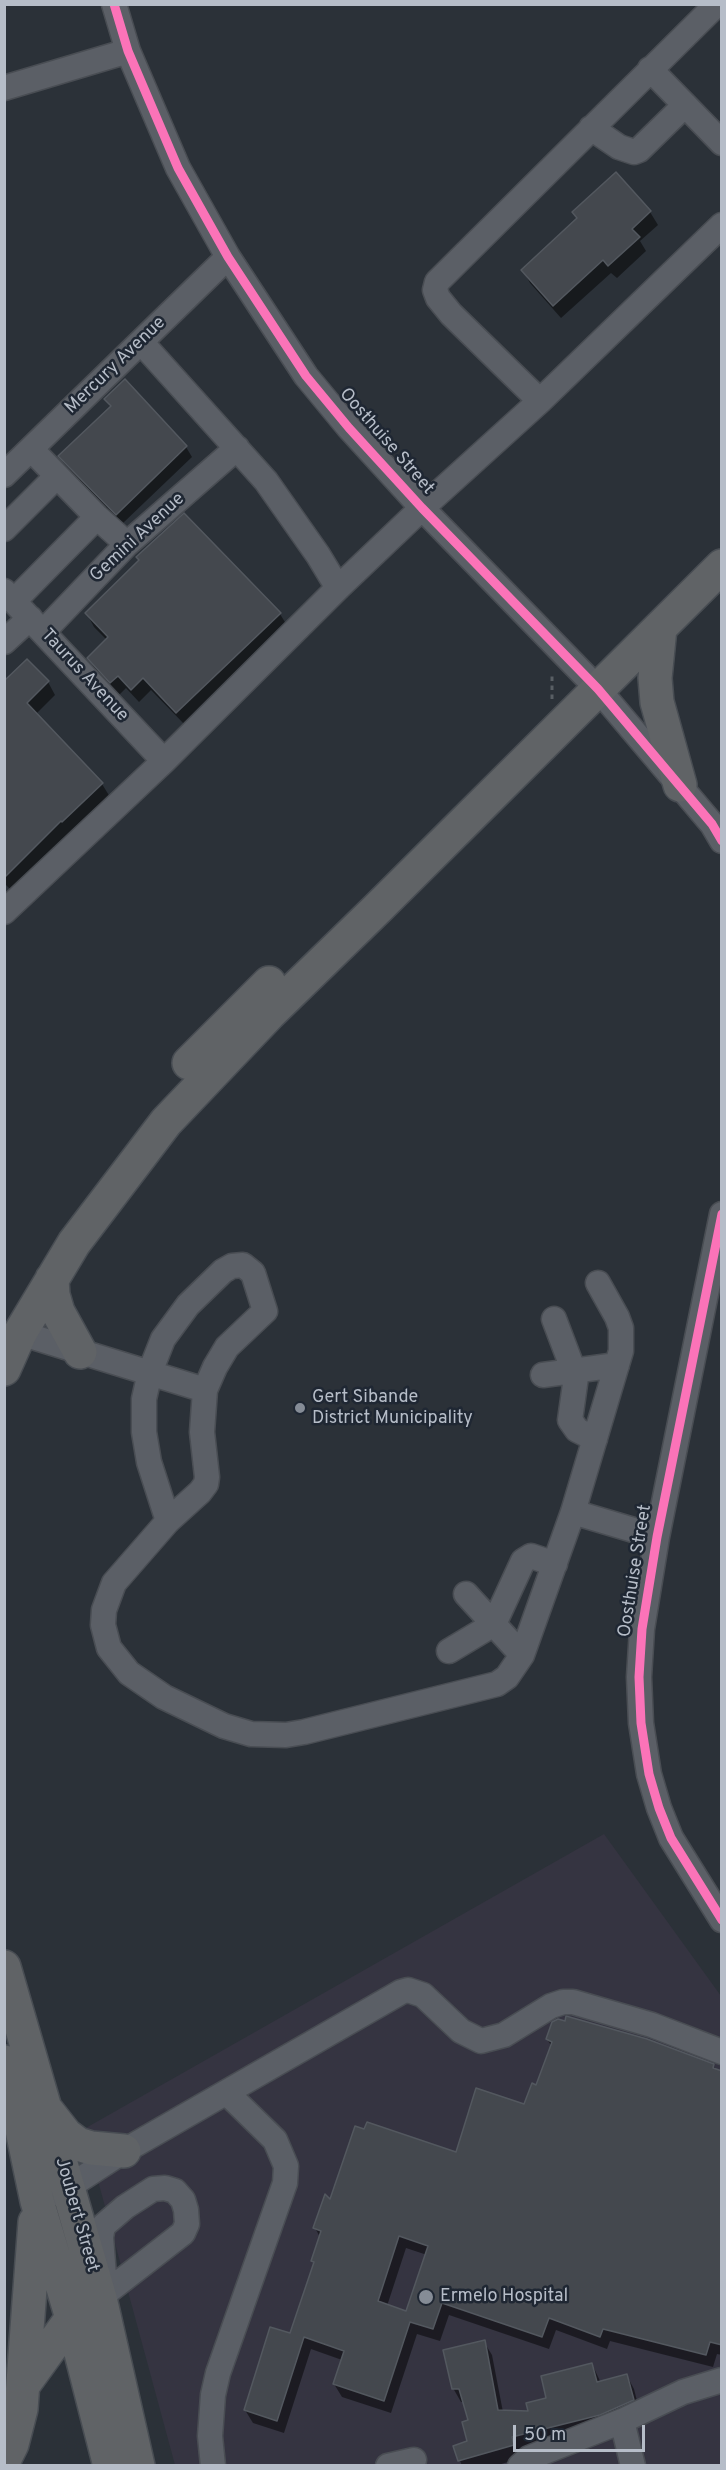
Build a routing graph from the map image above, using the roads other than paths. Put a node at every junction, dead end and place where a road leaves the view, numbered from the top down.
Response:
1 (114, 4) edge
2 (717, 4) edge
3 (129, 51) junction
4 (651, 69) junction
5 (4, 88) edge
6 (685, 105) junction
7 (591, 128) junction
8 (722, 143) edge
9 (722, 225) edge
10 (228, 257) junction
11 (141, 342) junction
12 (540, 401) junction
13 (237, 448) junction
14 (31, 449) junction
15 (4, 475) edge
16 (56, 477) junction
17 (422, 508) junction
18 (97, 517) junction
19 (4, 529) edge
20 (722, 542) edge
21 (127, 544) junction
22 (722, 566) edge
23 (338, 588) junction
24 (23, 610) edge
25 (660, 628) junction
26 (4, 642) edge
27 (590, 680) junction
28 (164, 761) junction
29 (680, 785) junction
30 (722, 841) edge
31 (4, 912) edge
32 (722, 1214) edge
33 (719, 1244) edge
34 (52, 1279) junction
35 (598, 1283) dead end
36 (554, 1318) dead end
37 (12, 1325) edge
38 (80, 1352) junction
39 (617, 1365) junction
40 (4, 1369) edge
41 (575, 1371) junction
42 (150, 1372) junction
43 (543, 1375) dead end
44 (205, 1390) junction
45 (595, 1439) junction
46 (573, 1512) junction
47 (168, 1521) junction
48 (657, 1537) junction
49 (555, 1564) junction
50 (466, 1594) dead end
51 (494, 1624) junction
52 (449, 1651) dead end
53 (522, 1655) junction
54 (722, 1920) edge
55 (4, 1967) edge
56 (722, 2052) edge
57 (4, 2062) edge
58 (227, 2093) junction
59 (47, 2111) junction
60 (124, 2151) junction
61 (67, 2188) junction
62 (37, 2201) junction
63 (104, 2295) junction
64 (72, 2318) junction
65 (722, 2380) edge
66 (24, 2384) junction
67 (622, 2421) junction
68 (4, 2460) edge
69 (414, 2460) dead end
70 (110, 2466) edge
71 (138, 2466) edge
72 (213, 2466) edge
73 (388, 2466) edge
74 (520, 2466) edge
75 (633, 2466) edge

1 - 3 street, Oosthuise Street
2 - 4 street
3 - 5 street
3 - 10 street, Oosthuise Street
4 - 6 street
4 - 7 street
6 - 7 street
6 - 8 street
7 - 12 street
9 - 12 street
10 - 11 street, Mercury Avenue
10 - 17 street, Oosthuise Street
11 - 13 street
11 - 14 street, Mercury Avenue
12 - 17 street
13 - 21 street, Gemini Avenue
13 - 23 street
14 - 15 street, Mercury Avenue
14 - 16 street
16 - 18 street
16 - 19 street
17 - 23 street
17 - 27 street, Oosthuise Street
18 - 21 street
18 - 24 street
20 - 27 highway
21 - 24 street, Gemini Avenue
22 - 25 highway
23 - 28 street
24 - 26 street
24 - 28 street, Taurus Avenue
25 - 27 highway
25 - 29 highway
27 - 29 street, Oosthuise Street
27 - 34 highway
27 - 37 highway
28 - 31 street
29 - 30 street, Oosthuise Street
32 - 33 street, Oosthuise Street
33 - 48 street, Oosthuise Street
34 - 37 highway
34 - 38 highway
35 - 39 street
36 - 41 street
37 - 38 street
37 - 40 highway
38 - 42 street
39 - 41 street
39 - 45 street
41 - 43 street
41 - 45 street
42 - 44 street
42 - 44 street
42 - 47 street
44 - 47 street
45 - 46 street
46 - 48 street
46 - 49 street
47 - 53 street
48 - 54 street, Oosthuise Street
49 - 51 street
49 - 53 street
50 - 51 street
51 - 52 street
51 - 53 street
55 - 59 highway, Joubert Street
56 - 58 street
57 - 62 highway, Joubert Street
58 - 60 street
58 - 72 street
59 - 60 highway
59 - 61 highway, Joubert Street
60 - 61 street
61 - 62 street
61 - 63 highway, Joubert Street
62 - 64 highway, Joubert Street
62 - 66 highway
63 - 64 street
63 - 71 highway, Joubert Street
64 - 66 highway
64 - 70 highway, Joubert Street
65 - 67 street
66 - 68 highway
67 - 74 street
67 - 75 street
69 - 73 street

